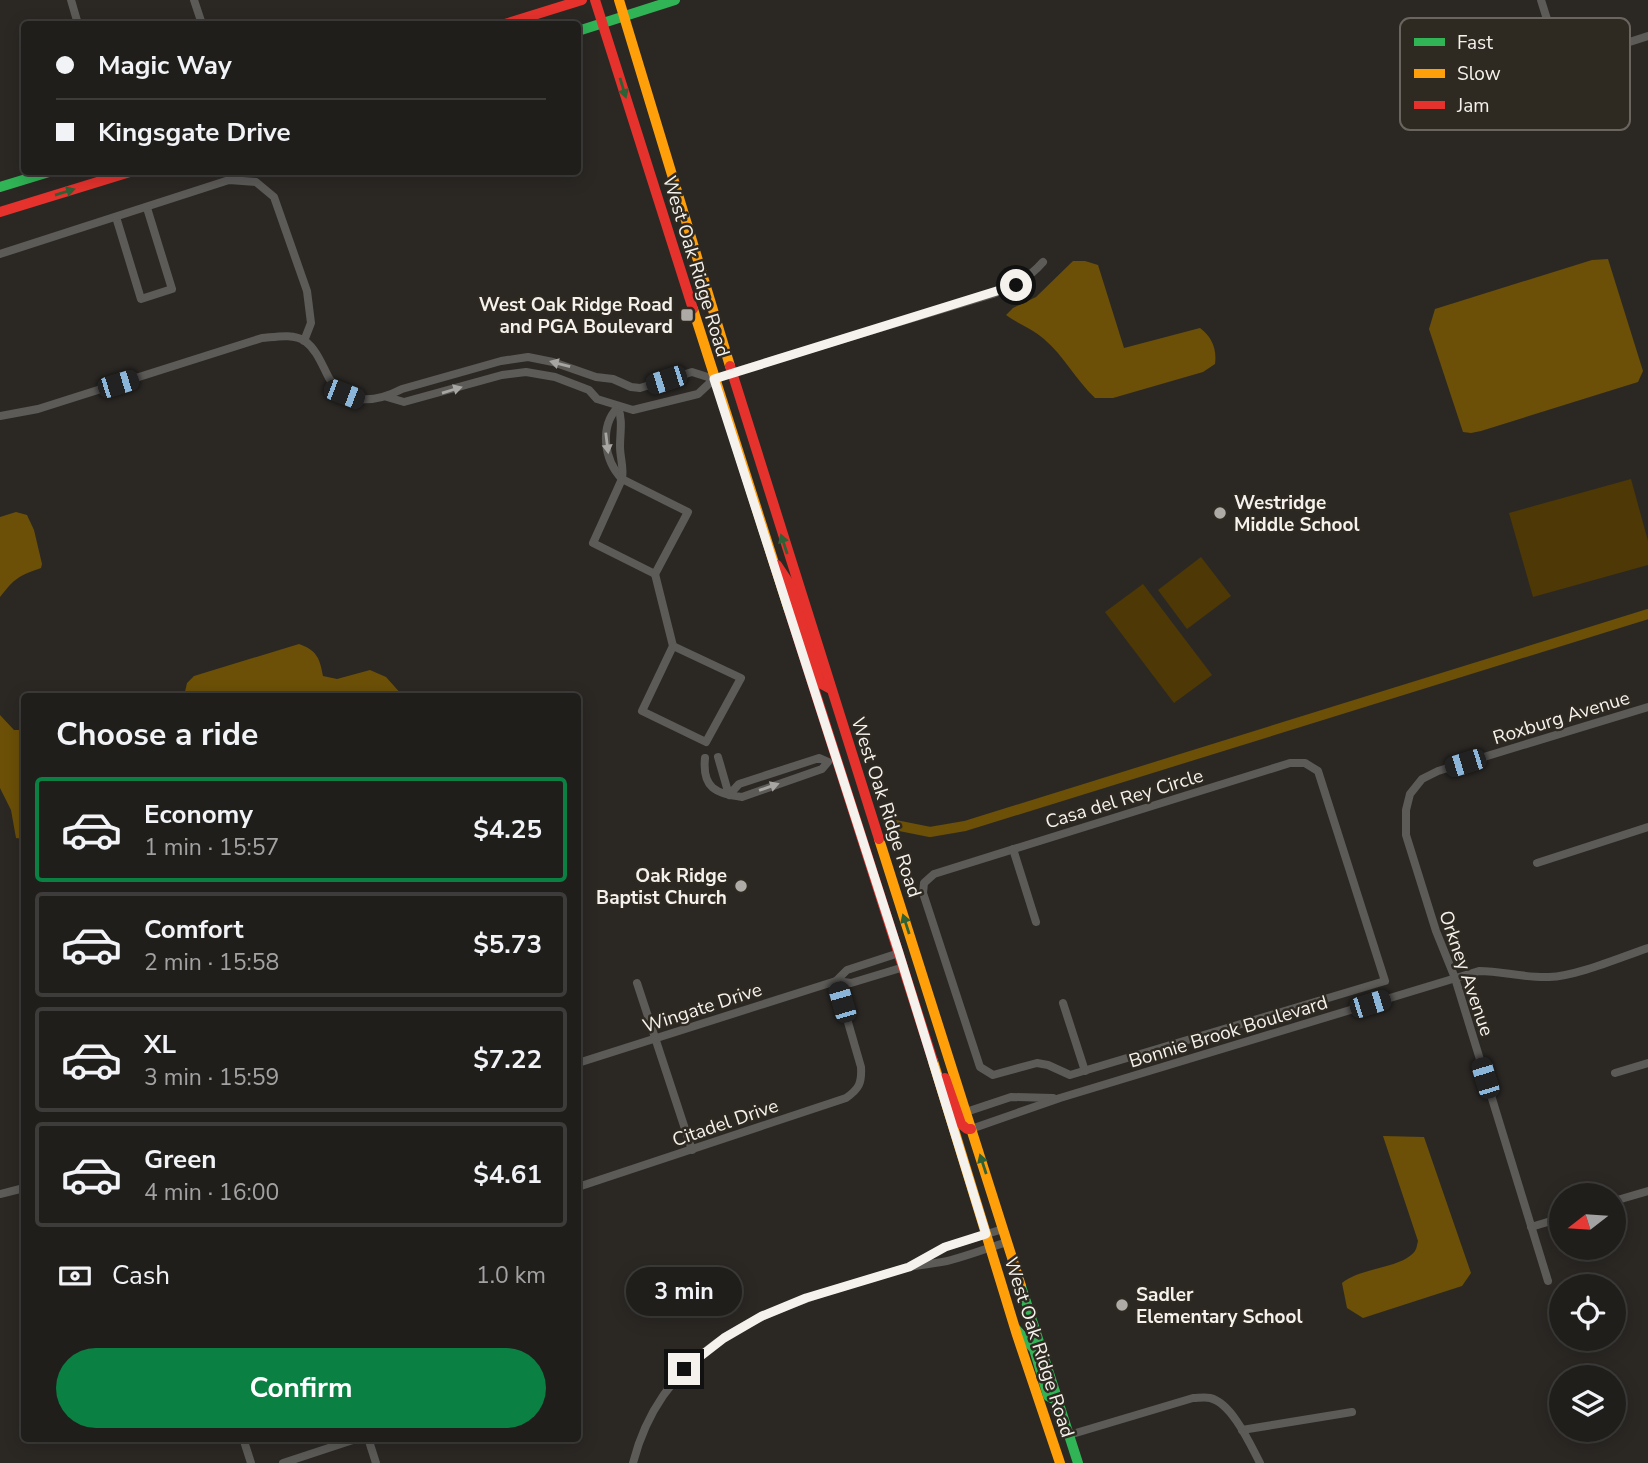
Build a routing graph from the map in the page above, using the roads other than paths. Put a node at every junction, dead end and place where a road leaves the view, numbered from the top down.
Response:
1 (71, 0) edge
2 (194, 0) edge
3 (582, 0) edge
4 (595, 0) edge
5 (619, 0) edge
6 (675, 0) edge
7 (1541, 0) edge
8 (624, 16) junction
9 (1547, 18) edge
10 (77, 21) edge
11 (201, 21) edge
12 (515, 21) edge
13 (602, 23) junction
14 (581, 30) edge
15 (1648, 36) edge
16 (1630, 42) edge
17 (38, 175) edge
18 (120, 175) edge
19 (0, 187) edge
20 (147, 208) junction
21 (0, 212) edge
22 (116, 218) junction
23 (0, 254) edge
24 (1043, 262) dead end
25 (304, 341) junction
26 (731, 373) junction
27 (714, 379) junction
28 (387, 397) junction
29 (618, 407) junction
30 (0, 416) edge
31 (622, 480) junction
32 (769, 554) junction
33 (655, 574) junction
34 (673, 646) junction
35 (831, 689) junction
36 (1648, 707) edge
37 (718, 757) dead end
38 (705, 758) dead end
39 (729, 795) junction
40 (1648, 827) edge
41 (1406, 835) joint
42 (1013, 849) junction
43 (1537, 863) dead end
44 (1036, 922) dead end
45 (1648, 948) edge
46 (899, 953) junction
47 (904, 967) junction
48 (1455, 978) junction
49 (836, 981) junction
50 (637, 983) dead end
51 (1063, 1003) dead end
52 (654, 1038) junction
53 (944, 1042) junction
54 (928, 1045) junction
55 (581, 1062) edge
56 (1648, 1063) edge
57 (1084, 1071) junction
58 (1615, 1073) dead end
59 (1060, 1098) junction
60 (966, 1112) junction
61 (971, 1129) junction
62 (692, 1150) junction
63 (581, 1186) edge
64 (21, 1189) edge
65 (1648, 1191) edge
66 (0, 1194) edge
67 (1626, 1197) edge
68 (1549, 1221) edge
69 (1531, 1227) junction
70 (1003, 1229) junction
71 (986, 1234) junction
72 (1007, 1242) junction
73 (989, 1248) junction
74 (909, 1267) junction
75 (1548, 1281) dead end
76 (1012, 1325) junction
77 (1059, 1402) junction
78 (1352, 1412) dead end
79 (1242, 1430) junction
80 (1069, 1435) junction
81 (244, 1442) edge
82 (347, 1442) edge
83 (369, 1442) edge
84 (251, 1463) edge
85 (283, 1463) edge
86 (376, 1463) edge
87 (632, 1463) edge
88 (1060, 1463) edge
89 (1078, 1463) edge
90 (1260, 1463) edge

1 - 10 street
2 - 11 street
3 - 12 main road
4 - 13 main road, West Oak Ridge Road
5 - 8 main road, West Oak Ridge Road
6 - 8 main road
7 - 9 street
8 - 13 main road
8 - 26 main road, West Oak Ridge Road
13 - 14 main road
13 -> 27 main road, West Oak Ridge Road
15 - 16 street
17 - 19 main road
21 -> 18 main road
20 - 22 street
20 - 22 street
20 - 25 street
22 - 23 street
24 - 26 street
25 - 28 street
25 - 30 street
26 - 27 main road
35 -> 26 main road, West Oak Ridge Road
27 -> 28 street
27 - 29 street
27 - 32 main road, West Oak Ridge Road
28 -> 29 street
29 - 31 street
29 -> 31 street
31 - 33 street
31 - 33 street
32 - 35 main road
32 - 46 main road, West Oak Ridge Road
33 - 34 street
34 - 34 street
53 -> 35 main road, West Oak Ridge Road
36 - 41 street, Roxburg Avenue
37 - 39 street
38 - 39 street
39 -> 39 street
40 - 43 street
41 - 48 street, Orkney Avenue
42 - 44 street
42 - 57 street, Casa del Rey Circle
42 - 57 street, Casa del Rey Circle
45 - 48 street, Bonnie Brook Boulevard
46 - 47 main road, West Oak Ridge Road
46 - 49 street, Wingate Drive
46 - 53 main road
47 - 49 street, Wingate Drive
47 - 54 main road, West Oak Ridge Road
48 - 59 street, Bonnie Brook Boulevard
48 - 69 street, Orkney Avenue
49 - 52 street, Wingate Drive
49 - 62 street, Citadel Drive
50 - 52 street
51 - 57 street
52 - 55 street, Wingate Drive
52 - 62 street
53 - 60 main road, West Oak Ridge Road
54 - 61 main road
54 - 71 main road, West Oak Ridge Road
56 - 58 street
59 - 60 street, Bonnie Brook Boulevard
59 - 61 street, Bonnie Brook Boulevard
60 - 61 main road, West Oak Ridge Road
70 -> 61 main road, West Oak Ridge Road
62 - 63 street, Citadel Drive
64 - 66 street
65 - 67 street
68 - 69 street
69 - 75 street, Orkney Avenue
70 - 71 street
70 - 72 main road, West Oak Ridge Road
71 - 73 main road, West Oak Ridge Road
71 - 74 street
72 - 73 street
72 - 77 main road, West Oak Ridge Road
73 - 74 street
73 - 76 main road, West Oak Ridge Road
74 - 87 street
76 - 77 main road
76 - 88 main road, West Oak Ridge Road
77 - 80 main road, West Oak Ridge Road
78 - 79 street
79 - 80 street
79 - 90 street
80 - 89 main road, West Oak Ridge Road
81 - 84 street
82 - 85 street
83 - 86 street

